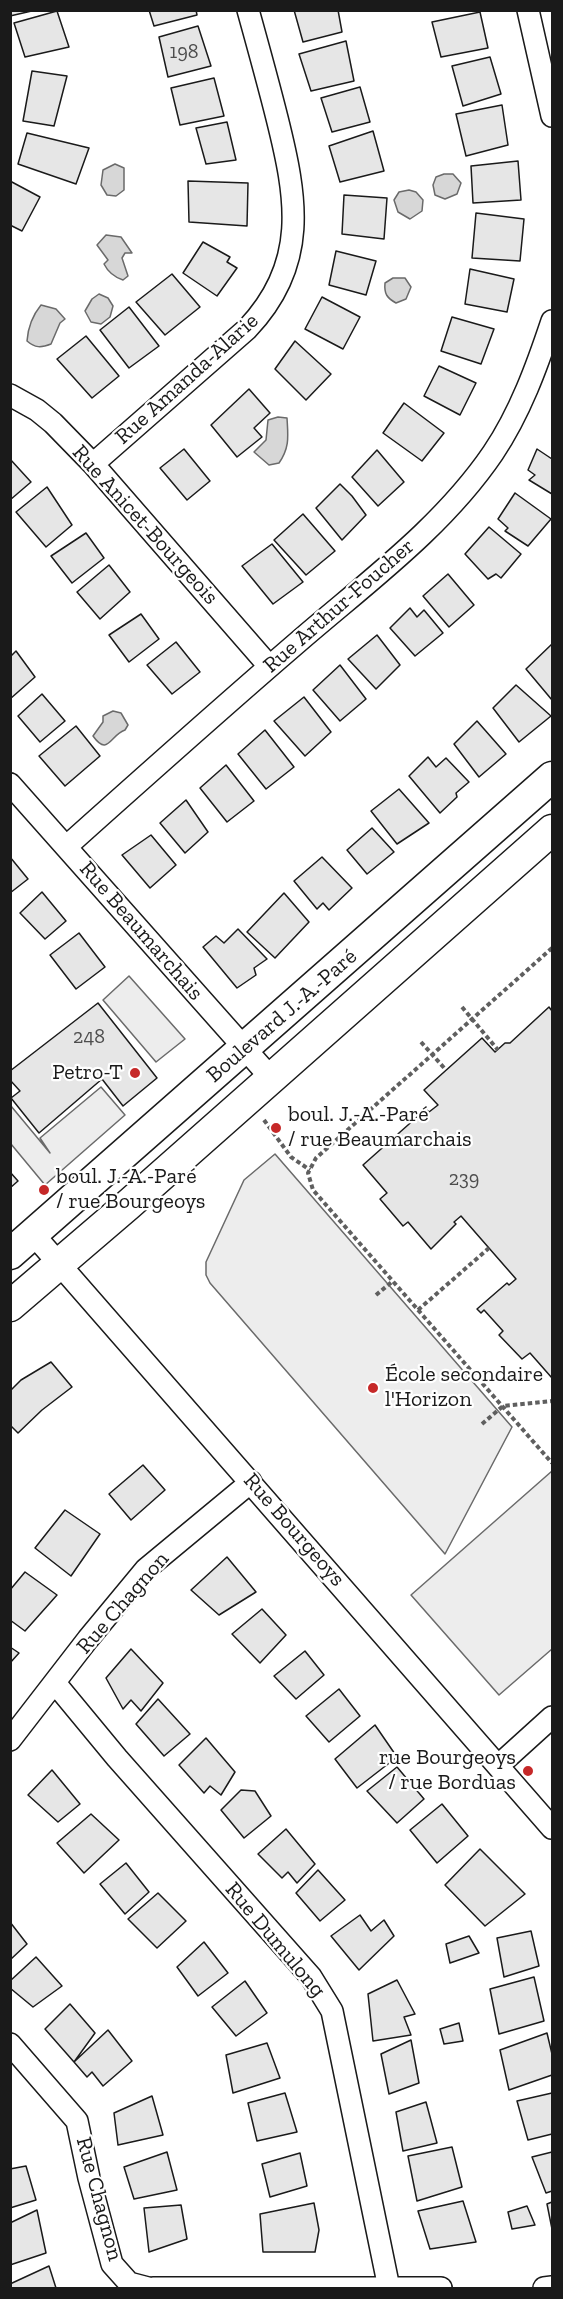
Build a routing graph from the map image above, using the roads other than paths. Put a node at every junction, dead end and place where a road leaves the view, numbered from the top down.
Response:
1 (248, 10) edge
2 (528, 10) edge
3 (552, 116) edge
4 (552, 321) edge
5 (10, 394) edge
6 (93, 464) junction
7 (269, 666) junction
8 (552, 777) edge
9 (10, 784) edge
10 (552, 830) edge
11 (67, 846) junction
12 (244, 1048) junction
13 (271, 1078) junction
14 (33, 1234) junction
15 (10, 1254) edge
16 (59, 1264) junction
17 (10, 1305) edge
18 (251, 1482) junction
19 (55, 1683) junction
20 (552, 1718) edge
21 (10, 1740) edge
22 (499, 1765) junction
23 (552, 1828) edge
24 (10, 2044) edge
25 (552, 2287) edge
26 (389, 2288) edge
27 (148, 2289) edge
28 (153, 2289) edge
29 (441, 2289) edge
30 (544, 2289) edge

1 - 6 street, Rue Amanda-Alarie
2 - 3 street
4 - 7 street, Rue Arthur-Foucher
5 - 6 street, Rue Anicet-Bourgeois
6 - 7 street, Rue Anicet-Bourgeois
7 - 11 street, Rue Arthur-Foucher
8 - 12 street, Boulevard J.-A.-Paré
9 - 11 street, Rue Beaumarchais
10 - 13 street, Boulevard J.-A.-Paré
11 - 12 street, Rue Beaumarchais
12 - 13 street, Rue Beaumarchais
12 - 14 street, Boulevard J.-A.-Paré
13 - 16 street, Boulevard J.-A.-Paré
14 - 15 street, Boulevard J.-A.-Paré
14 - 16 street, Rue Bourgeoys
16 - 17 street, Boulevard J.-A.-Paré
16 - 18 street, Rue Bourgeoys
18 - 19 street, Rue Chagnon
18 - 22 street, Rue Bourgeoys
19 - 21 street, Rue Chagnon
19 - 26 street, Rue Dumulong
20 - 22 street
22 - 23 street, Rue Bourgeoys
24 - 27 street, Rue Chagnon
25 - 30 street
26 - 28 street
26 - 29 street

